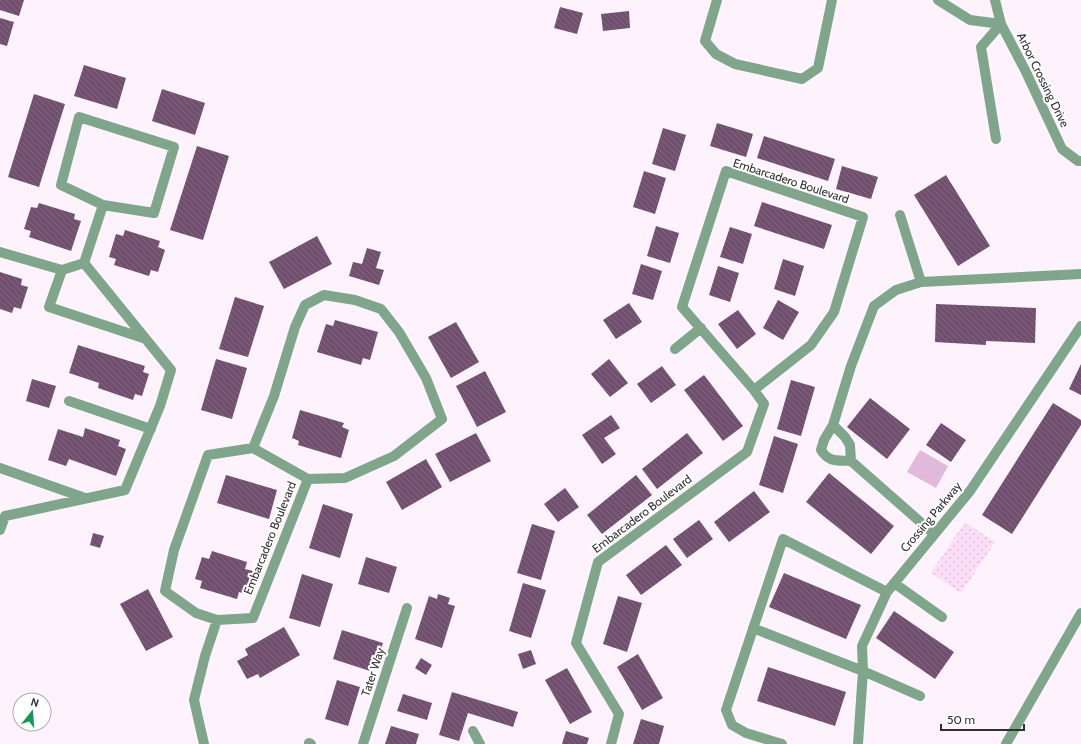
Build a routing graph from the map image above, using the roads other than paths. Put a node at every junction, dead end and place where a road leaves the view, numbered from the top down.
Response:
1 (717, 0) edge
2 (832, 0) edge
3 (938, 0) edge
4 (995, 0) edge
5 (1001, 24) junction
6 (996, 139) dead end
7 (1081, 161) edge
8 (103, 205) junction
9 (900, 216) dead end
10 (0, 252) edge
11 (84, 263) junction
12 (62, 270) junction
13 (1081, 274) edge
14 (921, 282) junction
15 (1081, 326) edge
16 (701, 328) junction
17 (146, 339) junction
18 (675, 349) dead end
19 (754, 390) junction
20 (69, 401) dead end
21 (833, 425) junction
22 (151, 428) junction
23 (253, 448) junction
24 (851, 461) junction
25 (0, 468) edge
26 (308, 479) junction
27 (86, 498) junction
28 (2, 514) edge
29 (0, 530) edge
30 (934, 534) junction
31 (894, 583) junction
32 (887, 592) junction
33 (407, 608) dead end
34 (1081, 613) edge
35 (942, 617) dead end
36 (216, 620) junction
37 (753, 628) junction
38 (863, 671) junction
39 (920, 696) dead end
40 (473, 731) dead end
41 (204, 744) edge
42 (363, 744) edge
43 (480, 744) edge
44 (611, 744) edge
45 (782, 744) edge
46 (858, 744) edge
47 (1006, 744) edge

1 - 2 street
3 - 5 street
4 - 5 street, Arbor Crossing Drive
5 - 6 street
5 - 7 street, Arbor Crossing Drive
8 - 8 street
8 - 11 street
9 - 14 street
10 - 12 street
11 - 12 street
11 - 17 street
12 - 17 street
13 - 14 street
14 - 21 street
15 - 30 street, Crossing Parkway
16 - 18 street
16 - 19 street, Embarcadero Boulevard
16 - 19 street, Embarcadero Boulevard
17 - 22 street
19 - 44 street, Embarcadero Boulevard
20 - 22 street
21 - 24 street
21 - 24 street
22 - 27 street
23 - 26 street, Embarcadero Boulevard
23 - 26 street
23 - 36 street, Embarcadero Boulevard
24 - 30 street
25 - 27 street
26 - 36 street, Embarcadero Boulevard
27 - 28 street
28 - 29 street
30 - 31 street, Crossing Parkway
31 - 32 street, Crossing Parkway
31 - 35 street
32 - 37 street
32 - 38 street, Crossing Parkway
33 - 42 street, Tater Way
34 - 47 street
36 - 41 street
37 - 38 street
37 - 45 street
38 - 39 street
38 - 46 street, Crossing Parkway
40 - 43 street

